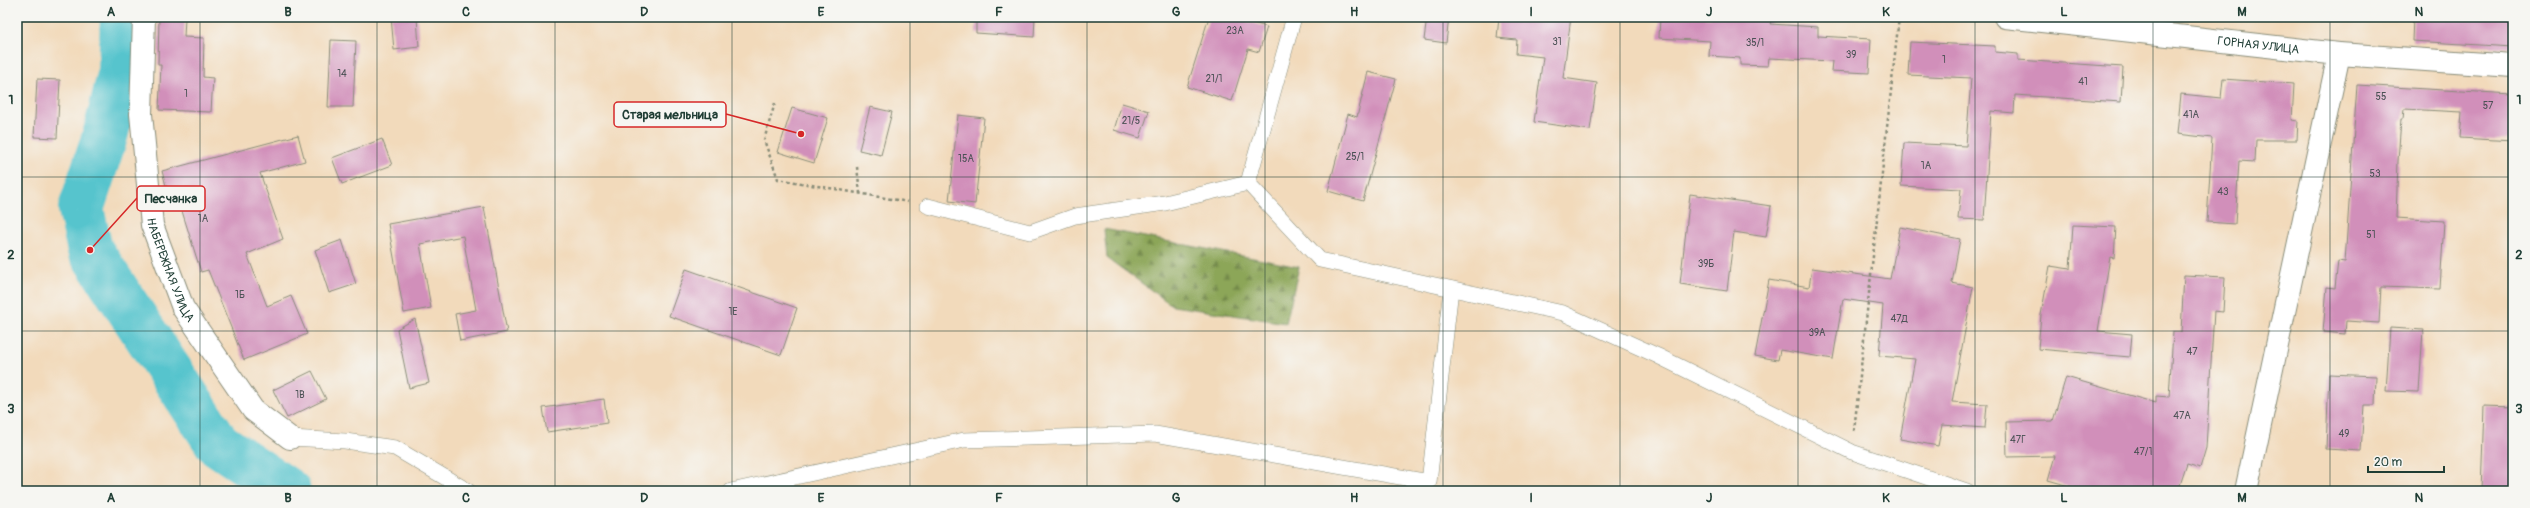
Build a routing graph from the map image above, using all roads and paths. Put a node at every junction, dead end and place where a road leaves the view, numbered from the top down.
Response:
1 (144, 17) edge
2 (1294, 17) edge
3 (1899, 17) edge
4 (2005, 17) edge
5 (2339, 54) junction
6 (2513, 66) edge
7 (775, 103) dead end
8 (857, 167) dead end
9 (1248, 183) junction
10 (860, 193) junction
11 (928, 206) joint
12 (1451, 289) junction
13 (290, 438) joint
14 (1852, 452) junction
15 (468, 491) edge
16 (731, 491) edge
17 (1967, 491) edge
18 (2246, 491) edge

1 - 13 street, НАБЕРЕЖНАЯ УЛИЦА
2 - 9 lane
3 - 14 path
4 - 5 street, ГОРНАЯ УЛИЦА
5 - 6 street, ГОРНАЯ УЛИЦА
5 - 18 street
7 - 10 path
8 - 10 path
9 - 11 lane
9 - 12 lane
10 - 11 path
12 - 14 lane
12 - 16 lane
13 - 15 lane
14 - 17 lane

